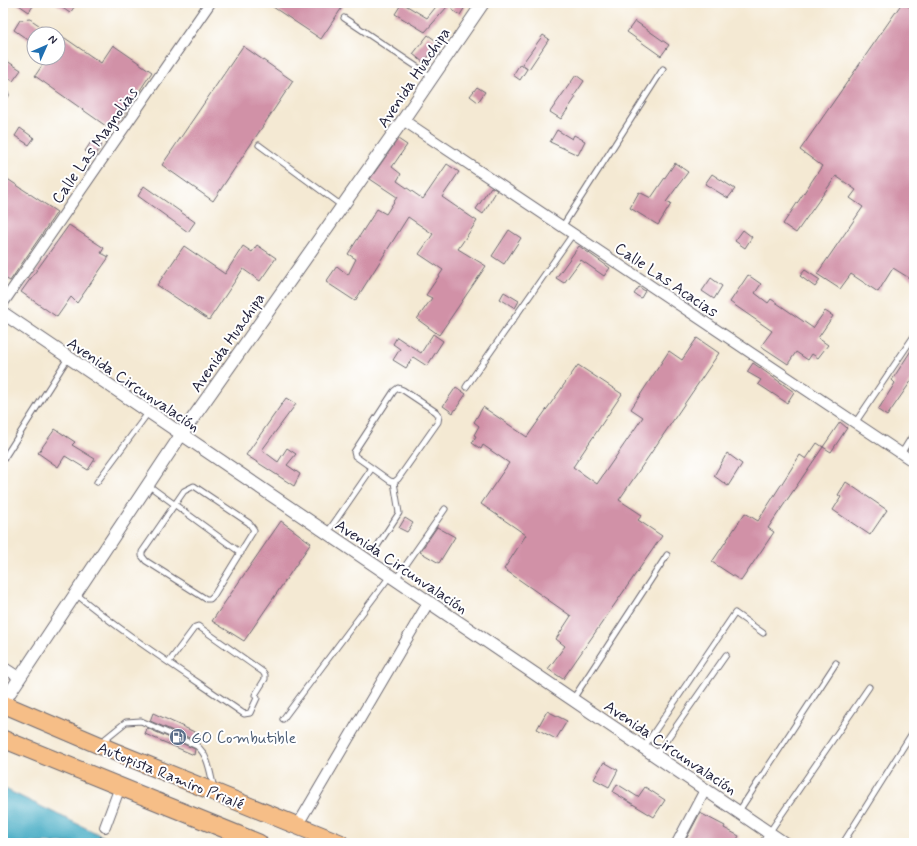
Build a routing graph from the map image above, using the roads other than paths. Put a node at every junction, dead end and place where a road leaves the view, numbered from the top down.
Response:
1 (210, 3) edge
2 (483, 3) edge
3 (344, 18) dead end
4 (663, 69) dead end
5 (432, 77) junction
6 (403, 120) junction
7 (259, 145) dead end
8 (342, 206) junction
9 (562, 227) junction
10 (573, 234) junction
11 (3, 303) edge
12 (3, 313) edge
13 (914, 336) edge
14 (68, 358) junction
15 (466, 387) dead end
16 (148, 413) junction
17 (855, 423) junction
18 (914, 434) edge
19 (180, 435) junction
20 (901, 454) junction
21 (3, 460) edge
22 (914, 462) edge
23 (372, 468) junction
24 (97, 482) dead end
25 (394, 482) junction
26 (148, 485) junction
27 (175, 504) junction
28 (445, 509) dead end
29 (326, 533) junction
30 (376, 548) dead end
31 (241, 553) junction
32 (668, 555) dead end
33 (393, 578) junction
34 (75, 594) junction
35 (428, 603) junction
36 (763, 633) dead end
37 (726, 655) dead end
38 (168, 662) junction
39 (836, 662) dead end
40 (3, 667) edge
41 (20, 678) junction
42 (869, 686) dead end
43 (572, 700) junction
44 (3, 704) edge
45 (283, 719) dead end
46 (914, 730) edge
47 (3, 738) edge
48 (98, 745) junction
49 (643, 748) junction
50 (656, 756) junction
51 (120, 787) junction
52 (705, 790) junction
53 (215, 793) junction
54 (738, 812) junction
55 (297, 826) junction
56 (105, 827) dead end
57 (765, 838) edge
58 (259, 843) edge
59 (340, 843) edge
60 (678, 843) edge
61 (784, 843) edge
62 (842, 843) edge

1 - 11 street, Calle Las Magnolias
2 - 5 street, Avenida Huachipa
3 - 5 lane
4 - 9 lane
5 - 6 street, Avenida Huachipa
6 - 8 street, Avenida Huachipa
6 - 9 street, Calle Las Acacias
7 - 8 lane
8 - 19 street, Avenida Huachipa
9 - 10 street, Calle Las Acacias
10 - 15 lane
10 - 17 street, Calle Las Acacias
12 - 14 street, Avenida Circunvalación
13 - 17 lane
14 - 16 street, Avenida Circunvalación
14 - 21 lane
16 - 19 street, Avenida Circunvalación
16 - 24 lane
17 - 20 street, Calle Las Acacias
18 - 20 lane
19 - 26 street, Avenida Huachipa
19 - 29 street, Avenida Circunvalación
20 - 22 street, Calle Las Acacias
23 - 25 lane
23 - 25 lane
23 - 29 lane
25 - 30 lane
26 - 27 lane
26 - 34 street, Avenida Huachipa
27 - 31 lane
27 - 31 lane
27 - 31 lane
28 - 33 lane
29 - 33 street, Avenida Circunvalación
32 - 43 lane
33 - 35 street, Avenida Circunvalación
33 - 45 lane
34 - 38 lane
34 - 41 street, Avenida Huachipa
35 - 43 street, Avenida Circunvalación
35 - 55 street
36 - 49 lane
37 - 50 lane
38 - 38 lane
39 - 54 lane
40 - 41 street
41 - 44 street, Avenida Huachipa
42 - 57 lane
43 - 49 street, Avenida Circunvalación
44 - 48 highway, Autopista Ramiro Prialé
46 - 62 lane
47 - 51 highway, Autopista Ramiro Prialé
48 - 53 highway, Autopista Ramiro Prialé
48 - 53 lane
49 - 50 street, Avenida Circunvalación
50 - 52 street, Avenida Circunvalación
51 - 56 street
51 - 58 highway, Autopista Ramiro Prialé
52 - 54 street, Avenida Circunvalación
52 - 60 street
53 - 55 highway, Autopista Ramiro Prialé
54 - 57 street, Avenida Circunvalación
55 - 59 highway, Autopista Ramiro Prialé
57 - 61 street, Avenida Circunvalación

